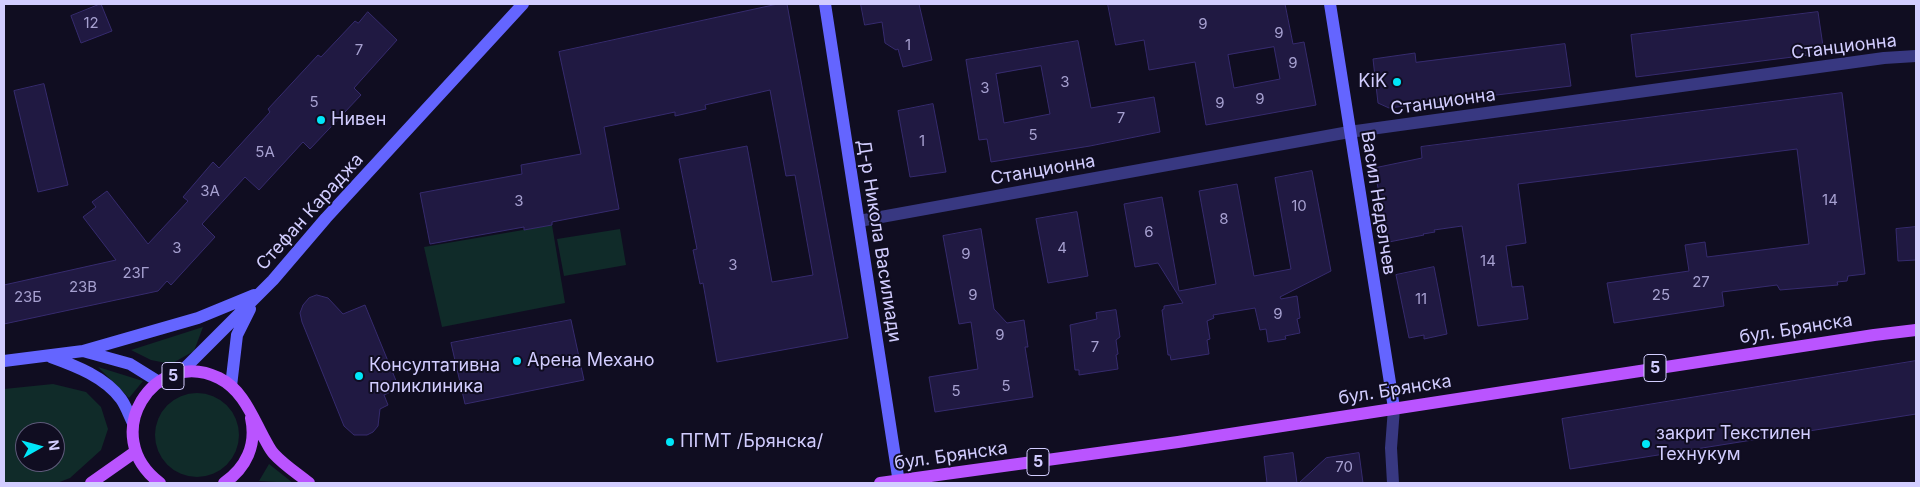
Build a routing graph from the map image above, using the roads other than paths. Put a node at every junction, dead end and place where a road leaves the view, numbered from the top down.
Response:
1 (523, 4) edge
2 (825, 4) edge
3 (1330, 4) edge
4 (1916, 56) edge
5 (1349, 132) junction
6 (858, 221) junction
7 (261, 292) junction
8 (1916, 330) edge
9 (83, 351) junction
10 (49, 356) junction
11 (4, 361) edge
12 (180, 373) junction
13 (159, 382) junction
14 (231, 386) junction
15 (1394, 408) junction
16 (250, 412) junction
17 (133, 423) junction
18 (135, 452) junction
19 (91, 483) edge
20 (160, 483) edge
21 (224, 483) edge
22 (309, 483) edge
23 (880, 483) edge
24 (899, 483) edge
25 (1393, 483) edge

1 - 7 main road, Стефан Караджа
2 - 6 main road, Д-р Никола Василиади
3 - 5 main road, Васил Неделчев
4 - 5 street, Станционна
5 - 6 street, Станционна
5 - 15 main road, Васил Неделчев
6 - 24 main road, Д-р Никола Василиади
7 - 9 main road
7 - 12 main road, Стефан Караджа
7 - 14 main road
8 - 15 main road, бул. Брянска / 5
9 - 10 main road
9 - 13 main road
10 - 11 main road
10 - 17 main road
12 - 13 main road, 5
12 - 14 main road, 5
13 - 17 main road, 5
14 - 16 main road, 5
15 - 24 main road, бул. Брянска / 5
15 - 25 street
16 - 21 main road
16 - 22 main road, 5
17 - 18 main road, 5
18 - 19 main road
18 - 20 main road
23 - 24 main road, бул. Брянска / 5

